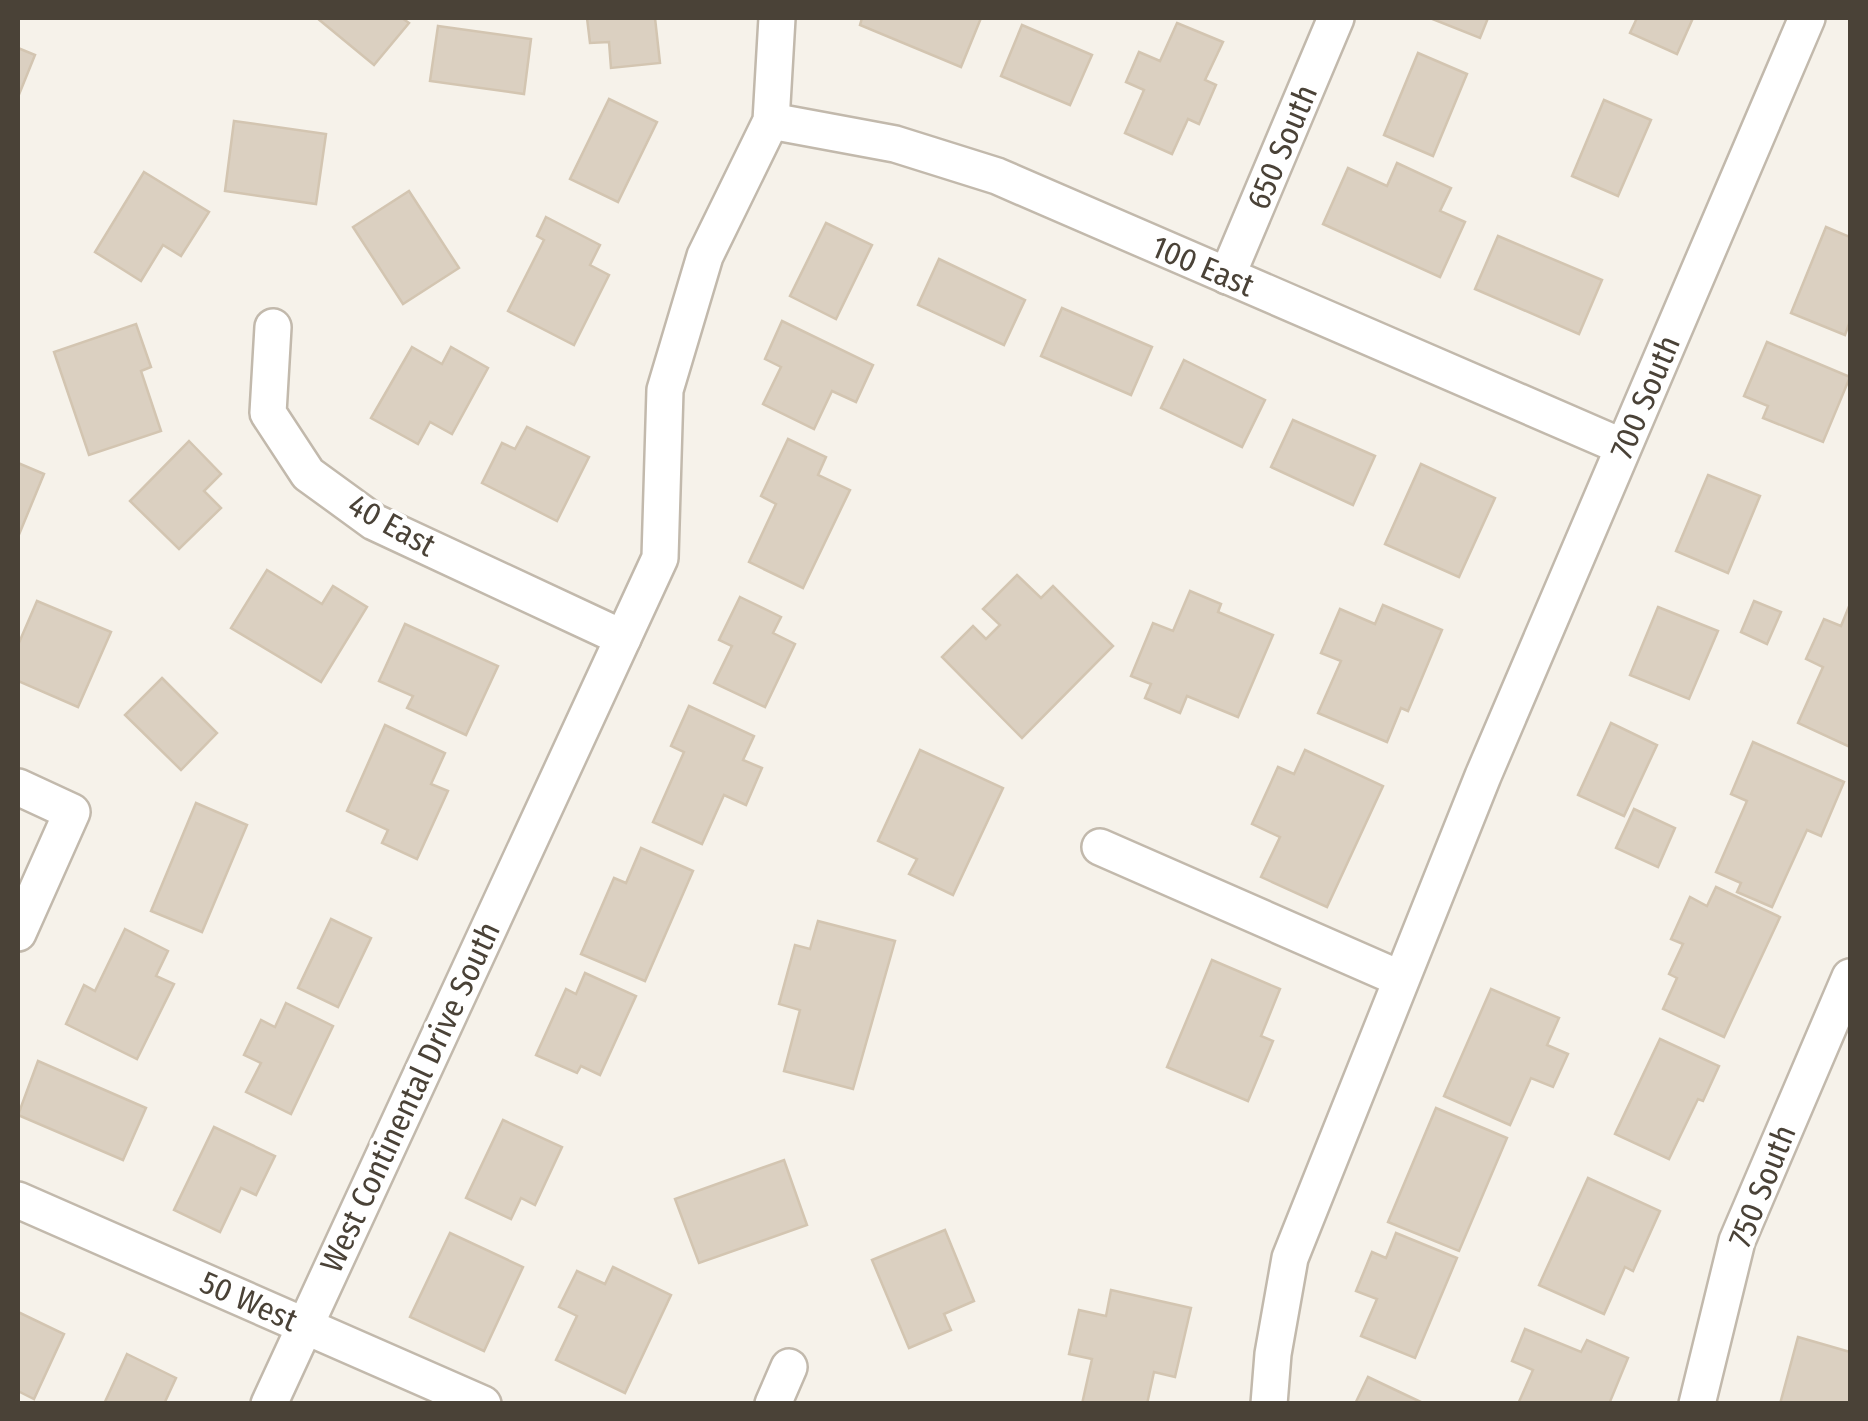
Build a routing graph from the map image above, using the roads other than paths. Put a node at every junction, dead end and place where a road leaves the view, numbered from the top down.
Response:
1 (777, 18) edge
2 (1336, 18) edge
3 (1807, 18) edge
4 (771, 121) junction
5 (1227, 276) junction
6 (273, 327) dead end
7 (1623, 447) junction
8 (623, 638) junction
9 (18, 787) edge
10 (1100, 847) dead end
11 (18, 933) edge
12 (1850, 977) edge
13 (1401, 979) junction
14 (18, 1200) edge
15 (305, 1325) junction
16 (789, 1366) dead end
17 (481, 1403) edge
18 (269, 1404) edge
19 (774, 1404) edge
20 (1269, 1404) edge
21 (1698, 1404) edge

1 - 4 street
2 - 5 street, 650 South
3 - 7 street, 700 South
4 - 5 street, 100 East
4 - 8 street, West Continental Drive South
5 - 7 street, 100 East
6 - 8 street, 40 East
7 - 13 street, 700 South
8 - 15 street, West Continental Drive South
9 - 11 street
10 - 13 street
12 - 21 street, 750 South
13 - 20 street, 700 South
14 - 15 street, 50 West
15 - 17 street, 50 West
15 - 18 street, West Continental Drive South
16 - 19 street

